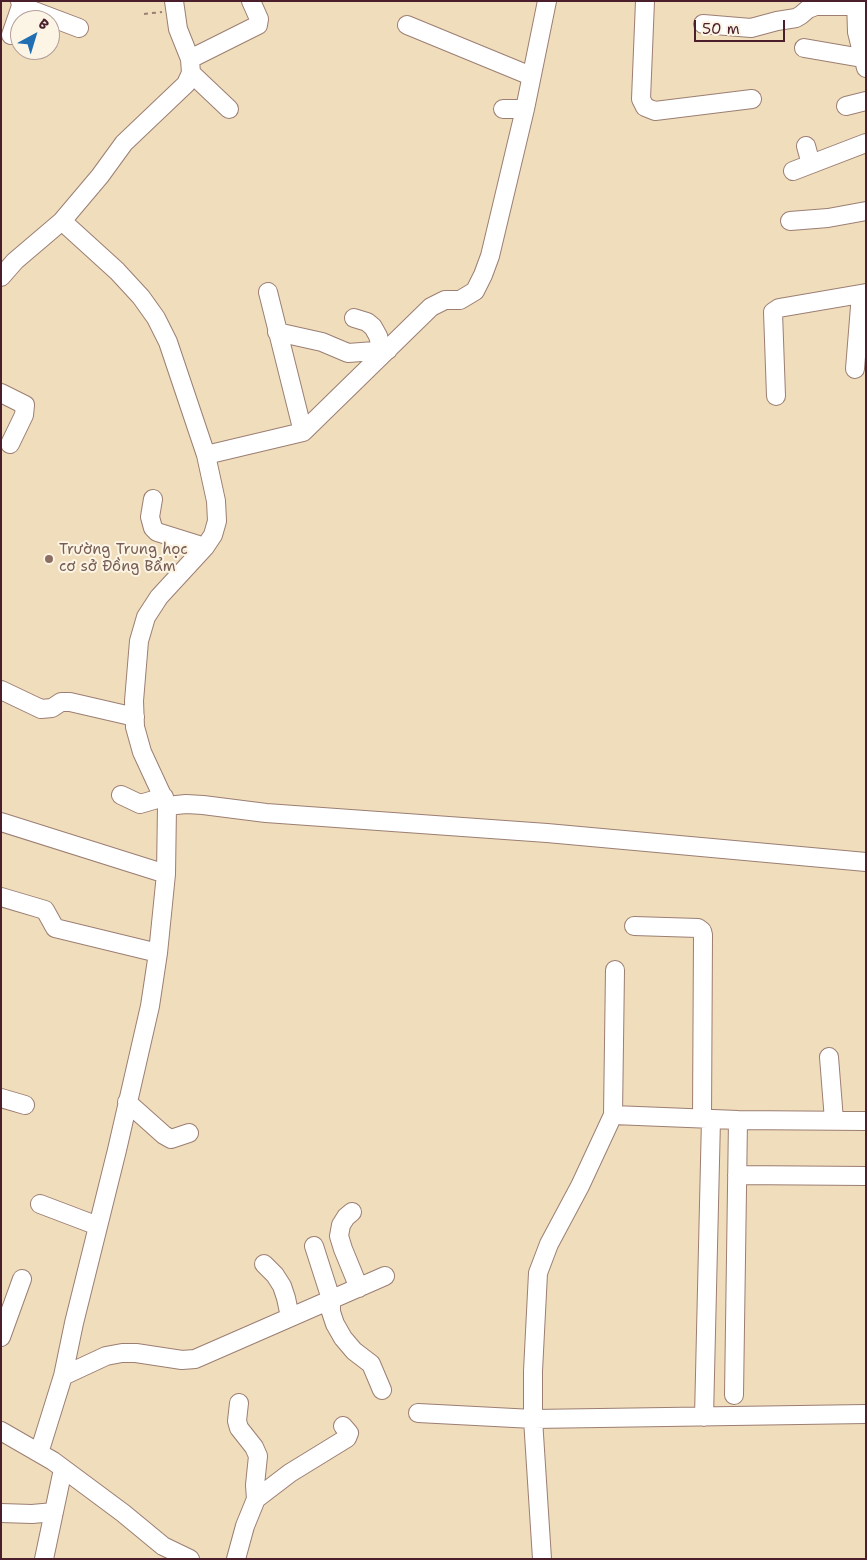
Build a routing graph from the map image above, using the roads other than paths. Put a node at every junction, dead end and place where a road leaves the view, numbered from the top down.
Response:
1 (251, 1) edge
2 (547, 1) edge
3 (644, 1) edge
4 (20, 4) edge
5 (856, 4) edge
6 (174, 6) edge
7 (703, 24) dead end
8 (407, 25) dead end
9 (79, 28) dead end
10 (804, 48) dead end
11 (864, 63) edge
12 (191, 66) junction
13 (531, 76) junction
14 (752, 99) dead end
15 (866, 101) edge
16 (846, 106) dead end
17 (525, 108) junction
18 (229, 109) dead end
19 (502, 109) dead end
20 (866, 143) edge
21 (806, 146) dead end
22 (811, 164) junction
23 (794, 171) dead end
24 (866, 211) edge
25 (62, 221) junction
26 (790, 221) dead end
27 (1, 277) edge
28 (268, 292) dead end
29 (863, 293) edge
30 (354, 318) dead end
31 (277, 332) junction
32 (385, 350) junction
33 (855, 369) dead end
34 (1, 393) edge
35 (776, 396) dead end
36 (303, 432) junction
37 (10, 444) dead end
38 (206, 455) junction
39 (153, 500) dead end
40 (206, 548) junction
41 (1, 690) edge
42 (135, 717) junction
43 (121, 796) dead end
44 (166, 802) junction
45 (1, 822) edge
46 (866, 862) edge
47 (166, 874) junction
48 (1, 896) edge
49 (634, 926) dead end
50 (158, 953) junction
51 (616, 970) dead end
52 (829, 1057) dead end
53 (1, 1098) edge
54 (127, 1102) junction
55 (25, 1106) dead end
56 (613, 1115) junction
57 (706, 1119) junction
58 (738, 1120) junction
59 (834, 1120) junction
60 (866, 1121) edge
61 (189, 1133) dead end
62 (737, 1175) junction
63 (866, 1176) edge
64 (40, 1204) dead end
65 (352, 1212) dead end
66 (98, 1226) junction
67 (314, 1246) dead end
68 (264, 1264) dead end
69 (385, 1276) dead end
70 (22, 1279) dead end
71 (359, 1288) junction
72 (331, 1300) junction
73 (290, 1317) junction
74 (1, 1337) edge
75 (63, 1376) junction
76 (382, 1390) dead end
77 (734, 1395) dead end
78 (239, 1403) dead end
79 (418, 1413) dead end
80 (866, 1414) edge
81 (704, 1417) junction
82 (533, 1419) junction
83 (343, 1426) dead end
84 (2, 1435) edge
85 (38, 1453) junction
86 (63, 1469) junction
87 (256, 1499) junction
88 (54, 1512) junction
89 (1, 1513) edge
90 (44, 1559) edge
91 (190, 1559) edge
92 (236, 1559) edge
93 (542, 1559) edge

1 - 12 street
2 - 13 street
3 - 14 street
4 - 9 street
5 - 7 street
5 - 11 street
6 - 12 street
8 - 13 street
10 - 11 street
12 - 18 street
12 - 25 street
13 - 17 street
15 - 16 street
17 - 19 street
17 - 32 street
20 - 22 street
21 - 22 street
22 - 23 street
24 - 26 street
25 - 27 street
25 - 38 street
28 - 31 street
29 - 33 street
29 - 35 street
30 - 32 street
31 - 32 street
31 - 36 street
32 - 36 street
34 - 37 street
36 - 38 street
38 - 40 street
39 - 40 street
40 - 42 street
41 - 42 street
42 - 44 street
43 - 44 street
44 - 46 street
44 - 47 street
45 - 47 street
47 - 50 street
48 - 50 street
49 - 57 street
50 - 54 street
51 - 56 street
52 - 59 street
53 - 55 street
54 - 61 street
54 - 66 street
56 - 57 street
56 - 82 street
57 - 58 street
57 - 81 street
58 - 59 street
58 - 62 street
59 - 60 street
62 - 63 street
62 - 77 street
64 - 66 street
65 - 71 street
66 - 75 street
67 - 72 street
68 - 73 street
69 - 71 street
70 - 74 street
71 - 72 street
72 - 73 street
72 - 76 street
73 - 75 street
75 - 85 street
78 - 87 street
79 - 82 street
80 - 81 street
81 - 82 street
82 - 93 street
83 - 87 street
84 - 85 street
85 - 86 street
86 - 88 street
86 - 91 street
87 - 92 street
88 - 89 street
88 - 90 street

